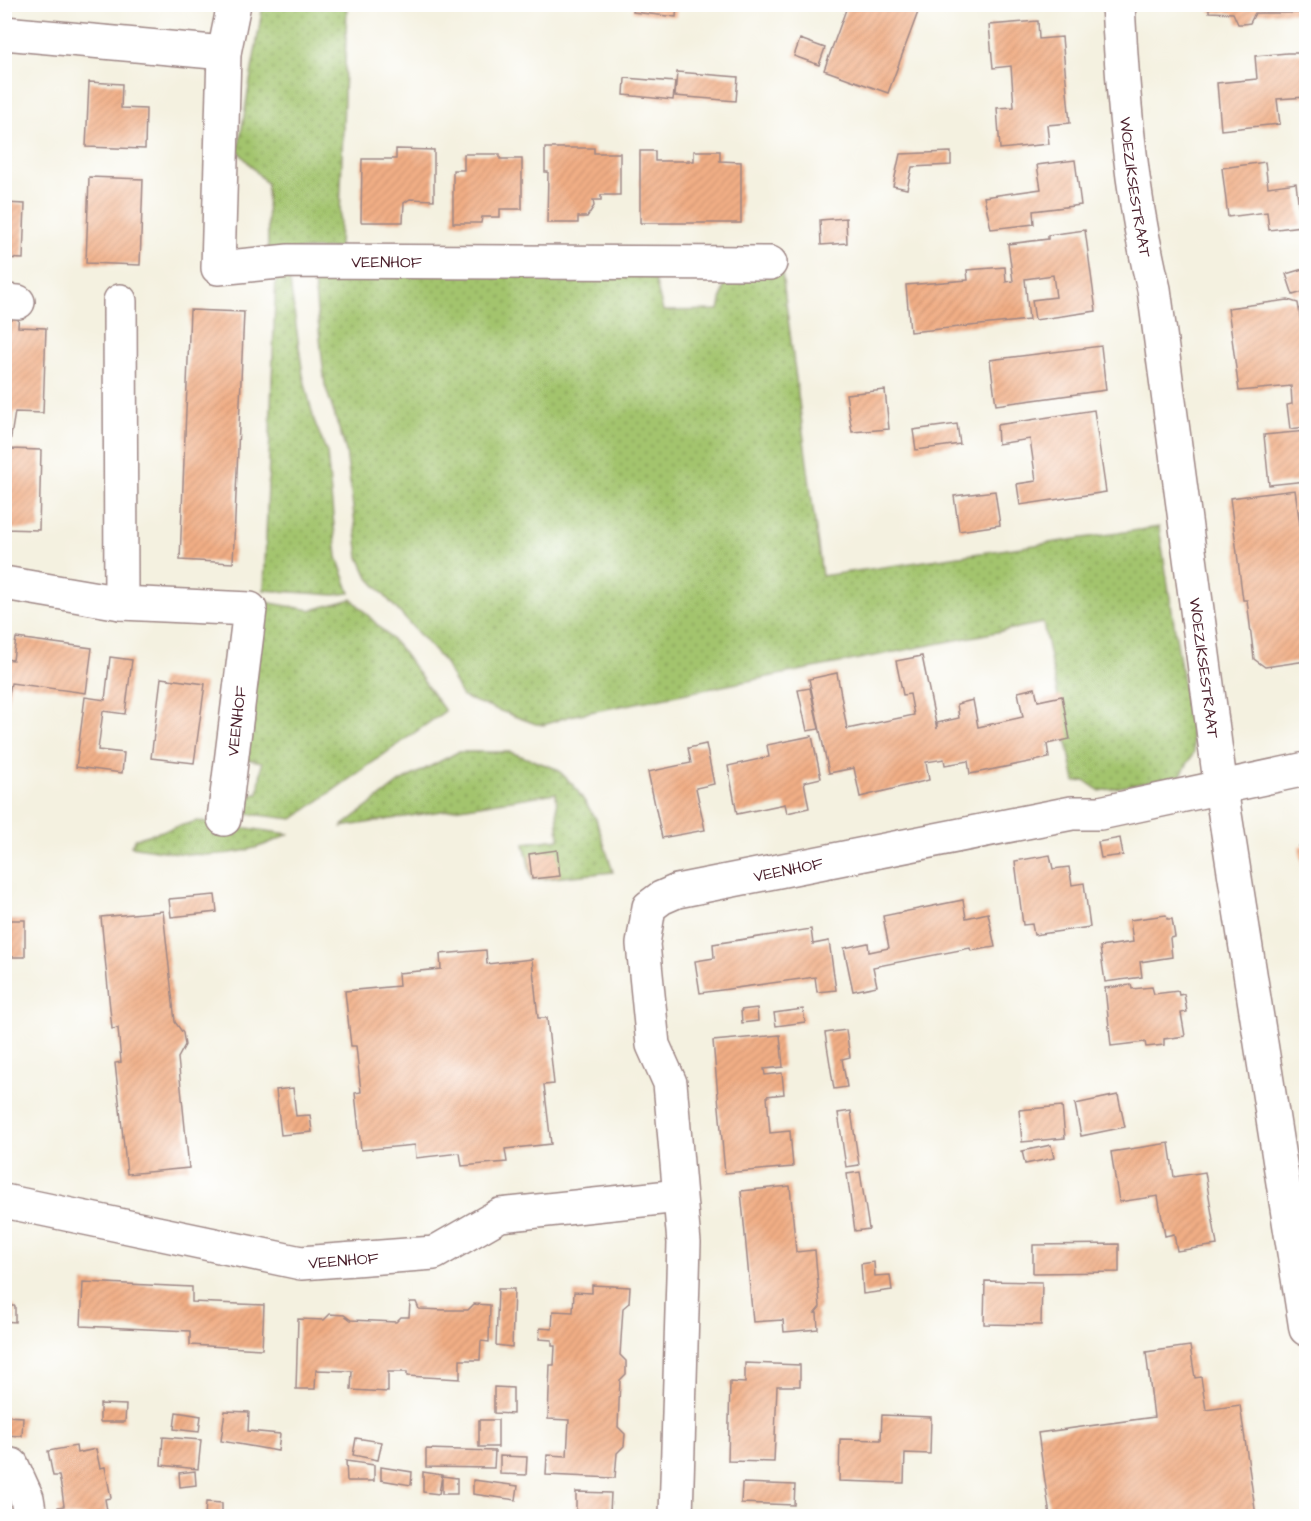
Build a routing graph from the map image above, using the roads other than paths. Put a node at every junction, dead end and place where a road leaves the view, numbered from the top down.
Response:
1 (234, 4) edge
2 (1118, 4) edge
3 (4, 33) edge
4 (224, 53) junction
5 (770, 263) dead end
6 (120, 301) dead end
7 (4, 583) edge
8 (120, 603) junction
9 (1306, 769) edge
10 (1221, 789) junction
11 (224, 819) dead end
12 (679, 1196) junction
13 (4, 1201) edge
14 (1306, 1329) edge
15 (4, 1464) edge
16 (30, 1516) edge
17 (676, 1516) edge

1 - 4 street, VEENHOF
2 - 10 street, WOEZIKSESTRAAT
3 - 4 street
4 - 5 street, VEENHOF
6 - 8 street
7 - 8 street, VEENHOF
8 - 11 street, VEENHOF
9 - 10 street
10 - 12 street, VEENHOF
10 - 14 street, WOEZIKSESTRAAT
12 - 13 street, VEENHOF
12 - 17 street, VEENHOF
15 - 16 street

